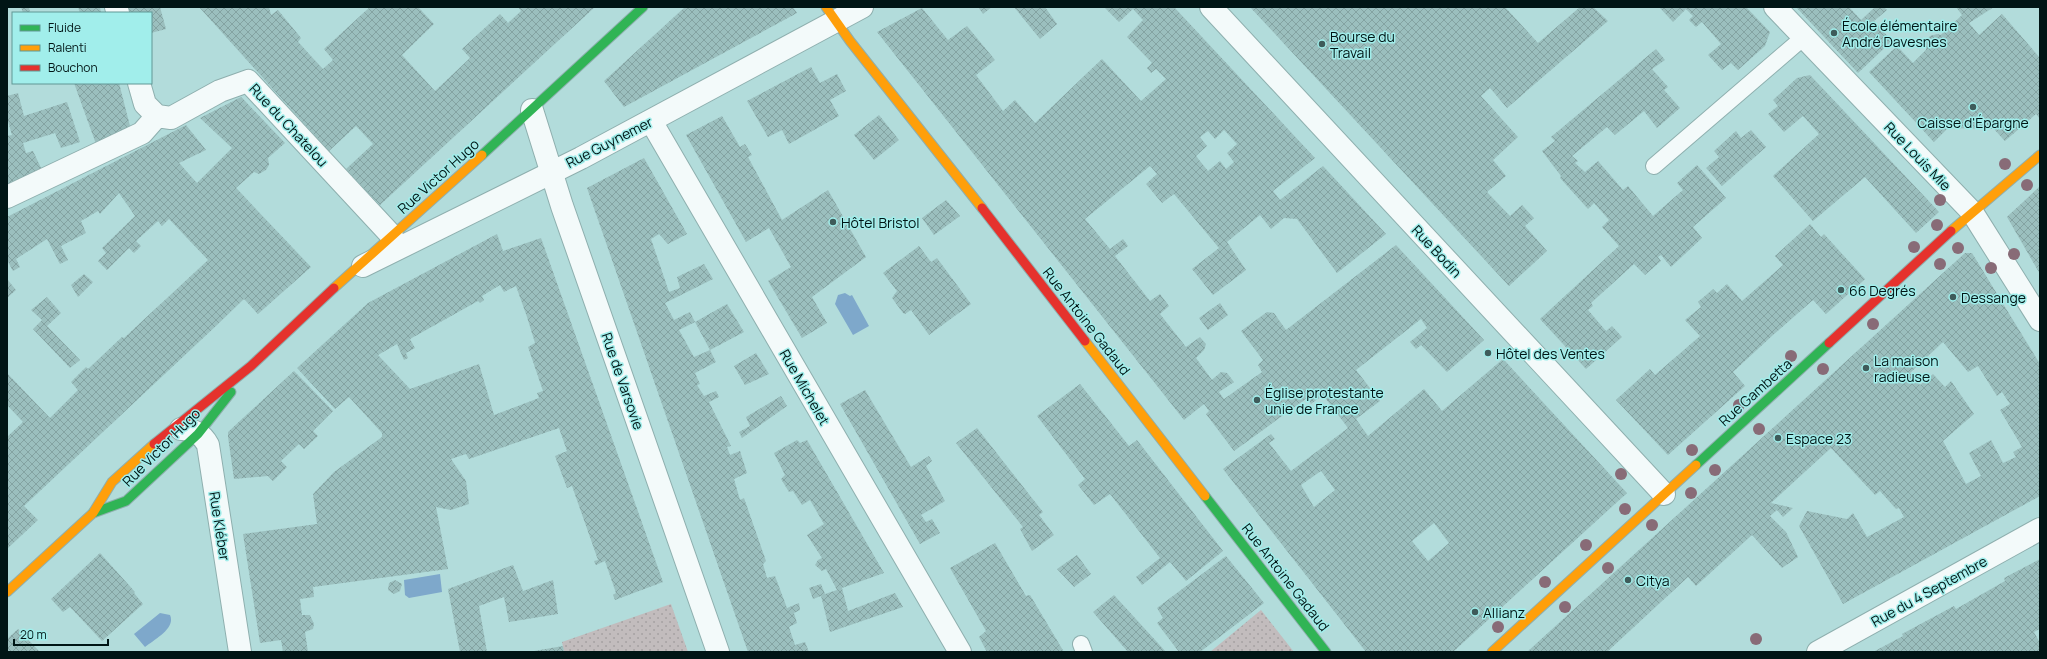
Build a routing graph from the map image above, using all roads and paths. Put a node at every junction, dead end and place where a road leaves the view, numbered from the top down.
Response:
1 (643, 7) edge
2 (862, 7) edge
3 (1211, 7) edge
4 (1775, 7) edge
5 (831, 14) edge
6 (1804, 36) junction
7 (139, 84) edge
8 (532, 110) junction
9 (157, 116) junction
10 (650, 121) junction
11 (2040, 155) edge
12 (1654, 166) dead end
13 (550, 172) junction
14 (7, 197) edge
15 (1972, 212) junction
16 (392, 236) junction
17 (352, 271) junction
18 (2040, 320) edge
19 (251, 366) junction
20 (169, 430) junction
21 (198, 434) junction
22 (1664, 494) junction
23 (93, 513) junction
24 (2040, 529) edge
25 (7, 592) edge
26 (240, 652) edge
27 (718, 652) edge
28 (960, 652) edge
29 (1326, 652) edge
30 (1492, 652) edge
31 (1818, 652) edge

1 - 8 street, Rue Victor Hugo
2 - 5 street, Rue Guynemer
3 - 22 street, Rue Bodin
4 - 6 street, Rue Louis Mie
5 - 10 street, Rue Guynemer
5 - 29 street, Rue Antoine Gadaud
6 - 12 lane
6 - 15 street, Rue Louis Mie
7 - 9 street
8 - 13 street, Rue de Varsovie
8 - 16 street, Rue Victor Hugo
9 - 14 street
9 - 16 street, Rue du Chatelou
10 - 13 street, Rue Guynemer
10 - 28 street, Rue Michelet
11 - 15 street, Rue Gambetta
13 - 17 street, Rue Guynemer
13 - 27 street, Rue de Varsovie
15 - 18 street, Rue Louis Mie
15 - 22 street, Rue Gambetta
16 - 17 street, Rue Victor Hugo
17 - 19 street, Rue Victor Hugo
19 - 20 street, Rue Victor Hugo
19 - 21 street, Rue Victor Hugo
20 - 21 street
20 - 23 street, Rue Victor Hugo
21 - 23 street, Rue Victor Hugo
21 - 26 street, Rue Kléber
22 - 30 street, Rue Gambetta
23 - 25 street, Rue Victor Hugo
24 - 31 street, Rue du 4 Septembre

